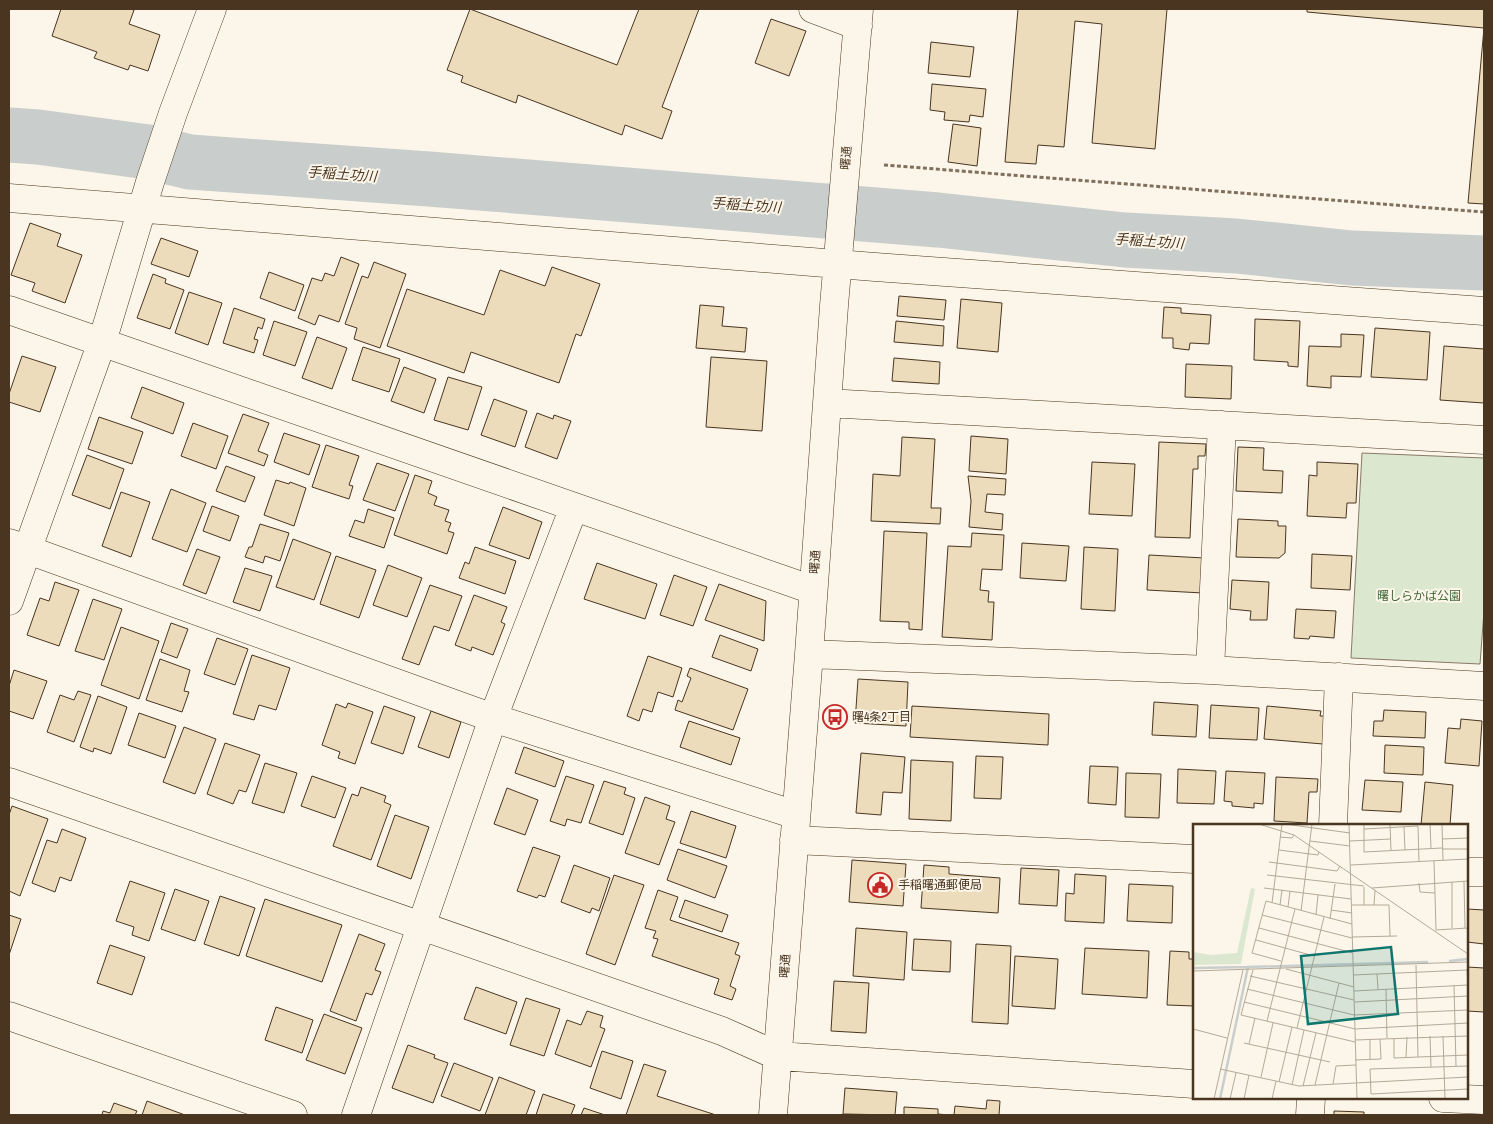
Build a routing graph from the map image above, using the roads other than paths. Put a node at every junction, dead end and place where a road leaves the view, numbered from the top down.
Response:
1 (813, 9) edge
2 (210, 10) edge
3 (858, 17) edge
4 (9, 198) edge
5 (142, 209) junction
6 (838, 253) junction
7 (9, 310) edge
8 (1484, 310) edge
9 (102, 342) junction
10 (827, 403) junction
11 (1222, 425) junction
12 (1484, 440) edge
13 (574, 507) junction
14 (18, 546) edge
15 (813, 590) junction
16 (9, 601) edge
17 (809, 654) junction
18 (1210, 670) junction
19 (1339, 677) junction
20 (1484, 686) edge
21 (493, 718) junction
22 (9, 782) edge
23 (1333, 824) edge
24 (795, 827) junction
25 (1193, 859) edge
26 (1468, 872) edge
27 (1484, 872) edge
28 (422, 927) junction
29 (9, 1016) edge
30 (778, 1056) junction
31 (1193, 1084) edge
32 (1311, 1099) edge
33 (1464, 1099) edge
34 (1484, 1100) edge
35 (292, 1115) edge
36 (356, 1115) edge
37 (773, 1115) edge
38 (1310, 1115) edge

1 - 3 street
2 - 5 street
3 - 6 street, 曙通
4 - 5 street
5 - 6 street
5 - 9 street
6 - 8 street
6 - 10 street, 曙通
7 - 9 street
9 - 13 street
9 - 14 street
10 - 11 street
10 - 15 street, 曙通
11 - 12 street
11 - 18 street
13 - 15 street
13 - 21 street
14 - 16 street
14 - 21 street
15 - 17 street, 曙通
17 - 18 street
17 - 24 street, 曙通
18 - 19 street
19 - 20 street
19 - 23 street
21 - 24 street
21 - 28 street
22 - 28 street
24 - 25 street
24 - 30 street, 曙通
26 - 27 street
28 - 30 street
28 - 36 street
29 - 35 street
30 - 31 street
30 - 37 street, 曙通
32 - 38 street
33 - 34 street

